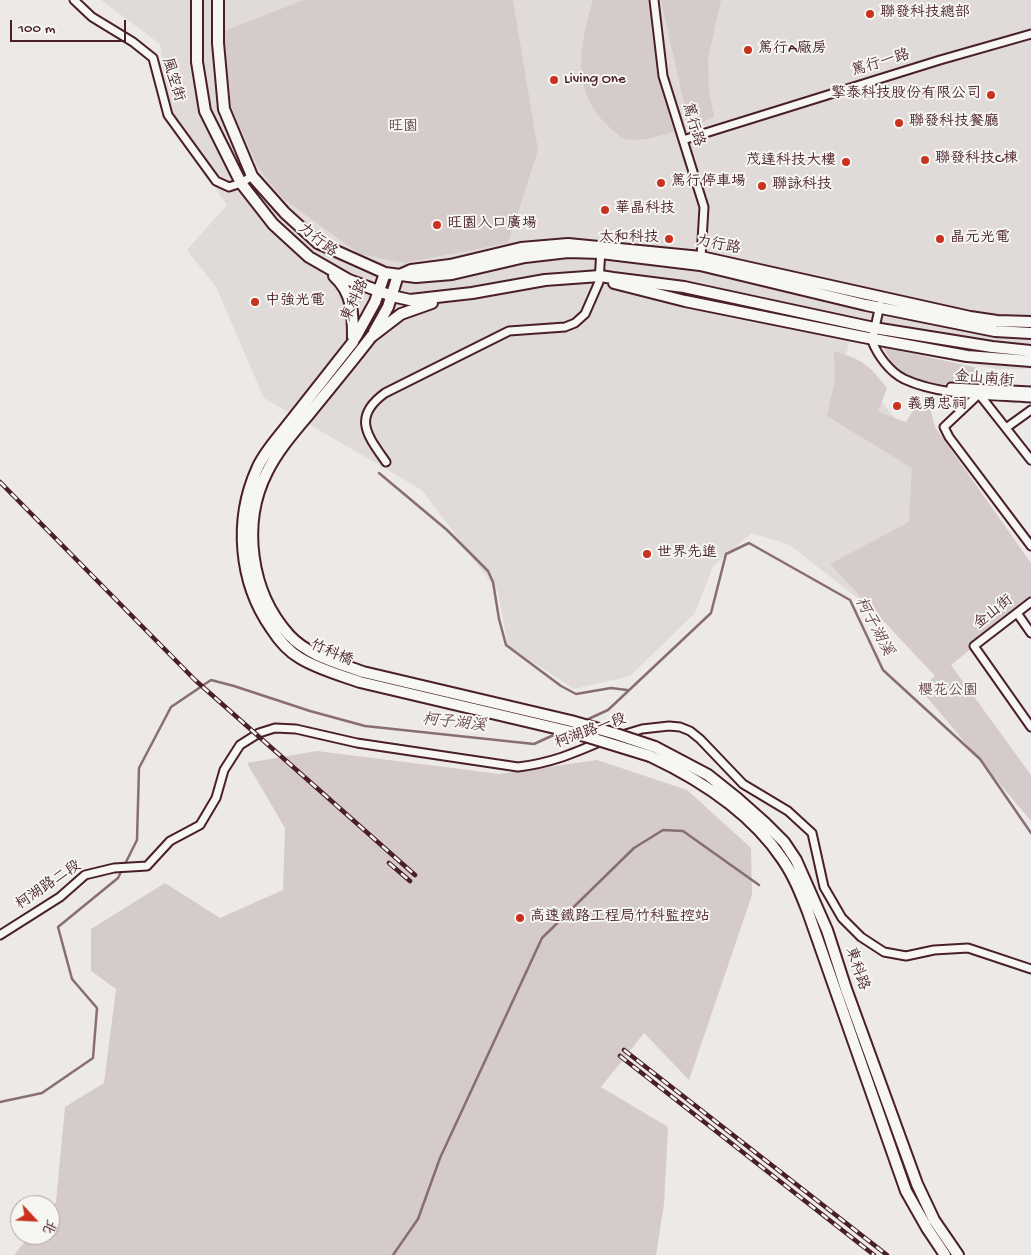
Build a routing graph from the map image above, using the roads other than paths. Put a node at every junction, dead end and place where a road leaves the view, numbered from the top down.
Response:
1 (74, 0) edge
2 (198, 0) edge
3 (218, 0) edge
4 (654, 0) edge
5 (1031, 34) edge
6 (682, 140) junction
7 (252, 176) junction
8 (241, 183) junction
9 (601, 250) junction
10 (701, 257) junction
11 (323, 266) junction
12 (385, 272) junction
13 (398, 275) junction
14 (599, 279) junction
15 (379, 292) junction
16 (472, 293) junction
17 (392, 296) junction
18 (881, 302) junction
19 (1031, 322) edge
20 (873, 333) junction
21 (1031, 333) edge
22 (371, 337) junction
23 (353, 342) junction
24 (1031, 351) edge
25 (1031, 360) edge
26 (936, 389) junction
27 (1031, 391) edge
28 (979, 394) junction
29 (1031, 398) edge
30 (1031, 410) edge
31 (1006, 428) junction
32 (1031, 460) edge
33 (386, 462) dead end
34 (1031, 546) edge
35 (1031, 602) edge
36 (1017, 613) junction
37 (1031, 633) edge
38 (1031, 727) edge
39 (653, 752) junction
40 (147, 866) joint
41 (0, 935) edge
42 (1031, 969) edge
43 (945, 1255) edge
44 (958, 1255) edge

1 - 8 street, 風空街
2 - 8 street, 力行路
3 - 7 street, 力行路
4 - 6 street, 篤行路
5 - 6 street, 篤行一路
6 - 10 street, 篤行路
7 - 8 street
7 - 12 street, 力行路
8 - 11 street, 力行路
9 - 10 street, 力行路
9 - 13 street, 力行路
9 - 14 street
9 - 18 street, 力行路
10 - 18 street, 力行路
11 - 15 street, 力行路
11 - 23 street
12 - 13 street, 力行路
12 - 15 street, 東科路
13 - 17 street, 東科路
14 - 16 street, 力行路
14 - 20 street, 力行路
14 - 33 street
15 - 17 street, 力行路
15 - 23 street, 東科路
16 - 17 street, 力行路
16 - 22 street
17 - 22 street, 東科路
18 - 19 street, 力行路
18 - 20 street
18 - 21 street, 力行路
20 - 24 street, 力行路
20 - 25 street, 力行路
20 - 26 street, 金山南街
22 - 39 street, 竹科橋, bridge
23 - 39 street, 竹科橋, bridge
26 - 27 street, 金山南街
26 - 28 street, 金山南街
28 - 29 street, 金山南街
28 - 31 street
28 - 34 street
30 - 31 street
31 - 32 street
35 - 36 street, 金山街
36 - 37 street
36 - 38 street, 金山街
39 - 43 street, 東科路
39 - 44 street, 東科路
40 - 41 street, 柯湖路二段
40 - 42 street, 柯湖路一段

